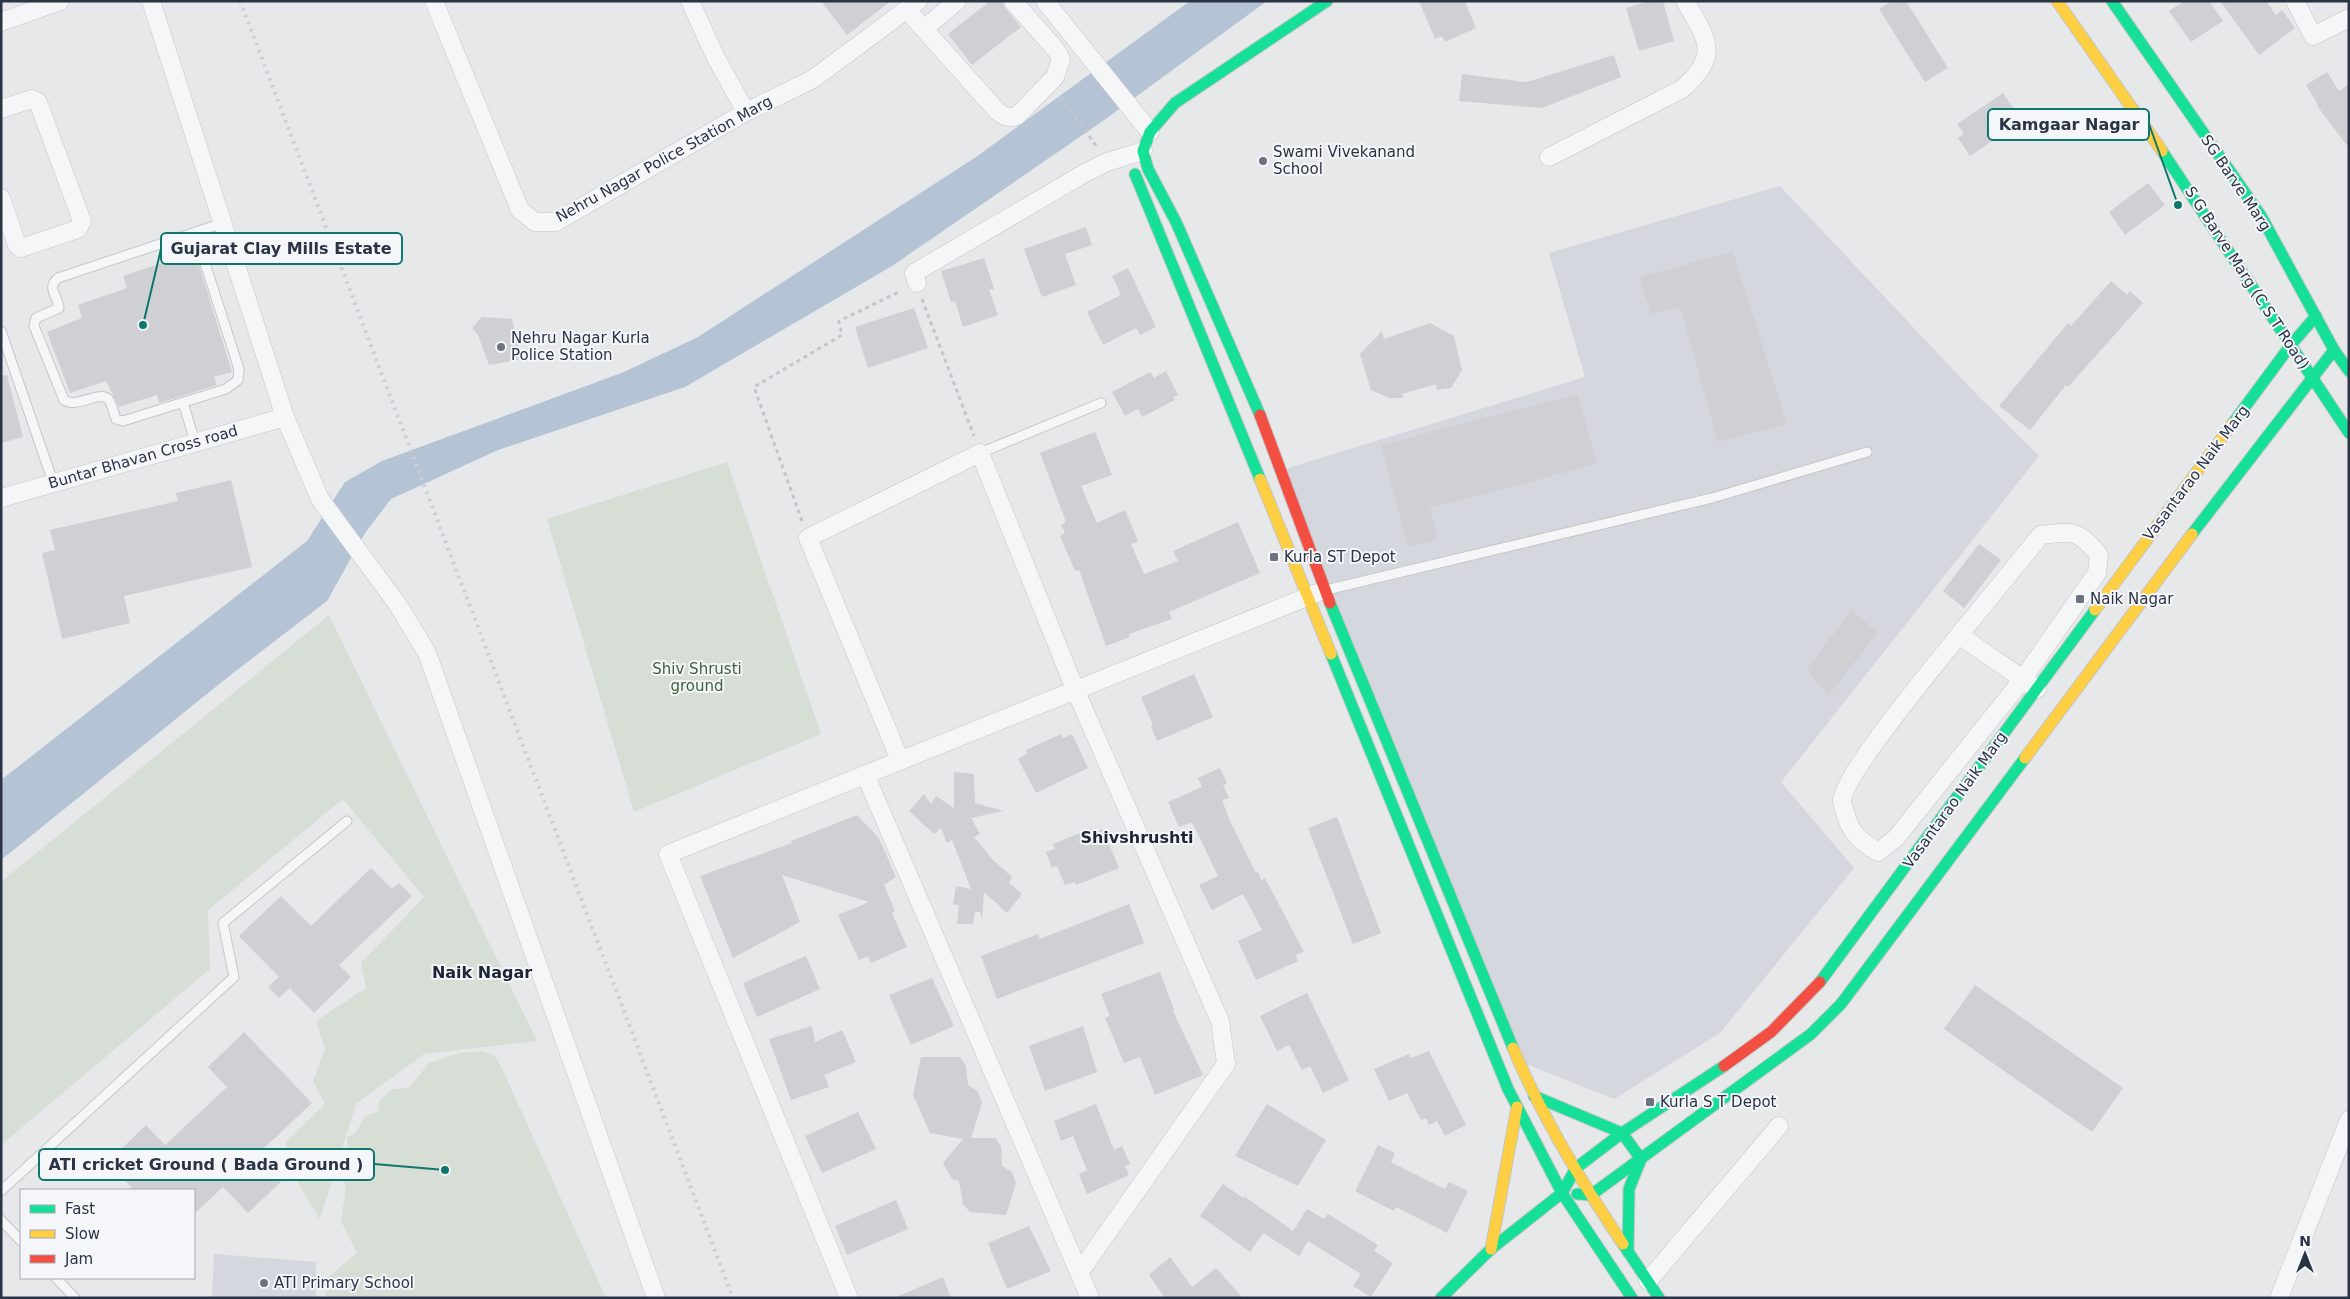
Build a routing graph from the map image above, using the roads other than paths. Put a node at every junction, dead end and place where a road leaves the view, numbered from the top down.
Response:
1 (60, 1) edge
2 (152, 1) edge
3 (434, 1) edge
4 (690, 1) edge
5 (957, 1) edge
6 (1013, 1) edge
7 (1327, 1) edge
8 (1685, 1) edge
9 (2057, 1) edge
10 (2112, 1) edge
11 (2295, 1) edge
12 (1048, 5) edge
13 (913, 6) edge
14 (2349, 18) edge
15 (1, 22) edge
16 (1032, 23) junction
17 (924, 29) junction
18 (1074, 37) junction
19 (1056, 50) junction
20 (1, 109) edge
21 (746, 112) junction
22 (1146, 127) junction
23 (1136, 153) junction
24 (1549, 157) dead end
25 (1, 198) edge
26 (223, 223) junction
27 (195, 232) junction
28 (916, 283) road end
29 (2316, 316) junction
30 (1, 331) edge
31 (2290, 346) junction
32 (2334, 350) junction
33 (2349, 371) edge
34 (2312, 378) junction
35 (182, 402) junction
36 (1101, 403) dead end
37 (285, 417) junction
38 (2349, 433) edge
39 (195, 442) junction
40 (1867, 452) dead end
41 (980, 454) junction
42 (53, 482) junction
43 (1, 498) edge
44 (2149, 536) junction
45 (2169, 550) junction
46 (1326, 590) junction
47 (2108, 591) junction
48 (1307, 596) junction
49 (2127, 605) junction
50 (1959, 634) junction
51 (2030, 684) junction
52 (1075, 690) junction
53 (2019, 726) junction
54 (2039, 740) junction
55 (900, 760) junction
56 (865, 774) junction
57 (1955, 814) junction
58 (347, 821) dead end
59 (1974, 828) junction
60 (1920, 861) junction
61 (1940, 875) junction
62 (1852, 939) junction
63 (1877, 958) junction
64 (1780, 1042) junction
65 (1534, 1096) junction
66 (1518, 1107) junction
67 (2349, 1120) edge
68 (1780, 1126) dead end
69 (1622, 1133) junction
70 (1641, 1159) junction
71 (1576, 1168) junction
72 (1, 1192) edge
73 (1562, 1193) junction
74 (1591, 1195) junction
75 (1, 1220) edge
76 (20, 1240) edge
77 (1491, 1249) junction
78 (1628, 1252) junction
79 (1079, 1272) junction
80 (57, 1279) edge
81 (1648, 1281) junction
82 (75, 1298) edge
83 (656, 1298) edge
84 (849, 1298) edge
85 (1090, 1298) edge
86 (1441, 1298) edge
87 (1632, 1298) edge
88 (1660, 1298) edge
89 (2279, 1298) edge

1 - 15 street
2 - 26 street
3 - 21 street, Nehru Nagar Police Station Marg
4 - 21 street
5 - 17 street
6 - 16 street
7 - 22 street
8 - 24 street
9 - 31 street, S G Barve Marg (C S T Road)
10 - 29 street, SG Barve Marg
11 - 14 street
12 - 16 street
12 - 18 street
13 - 17 street
13 - 21 street, Nehru Nagar Police Station Marg
16 - 19 street
17 - 19 street
18 - 19 street
18 - 22 street
20 - 25 street
22 - 23 street
23 - 28 street
23 - 46 street
23 - 48 street
26 - 27 lane
26 - 37 street
27 - 35 lane
27 - 35 lane
29 - 31 street, Vasantarao Naik Marg
29 - 32 street, SG Barve Marg
30 - 42 lane
31 - 34 street, S G Barve Marg (C S T Road)
31 - 44 street, Vasantarao Naik Marg
32 - 33 street, SG Barve Marg
32 - 34 street, Vasantarao Naik Marg
34 - 38 street, S G Barve Marg (C S T Road)
34 - 45 street, Vasantarao Naik Marg
35 - 39 lane
36 - 41 lane
37 - 39 street, Buntar Bhavan Cross road
37 - 83 street
39 - 42 street, Buntar Bhavan Cross road
40 - 46 lane
41 - 52 street
41 - 55 street
42 - 43 street, Buntar Bhavan Cross road
44 - 45 street
44 - 47 street, Vasantarao Naik Marg
45 - 49 street, Vasantarao Naik Marg
46 - 48 street
46 - 65 street
47 - 49 street
47 - 51 street, Vasantarao Naik Marg
48 - 52 street
48 - 66 street
49 - 54 street, Vasantarao Naik Marg
50 - 51 street
50 - 51 street
50 - 51 street
51 - 53 street, Vasantarao Naik Marg
52 - 55 street
52 - 79 street
53 - 54 street
53 - 57 street, Vasantarao Naik Marg
54 - 59 street, Vasantarao Naik Marg
55 - 56 street
56 - 79 street
56 - 84 street
57 - 59 street
57 - 60 street, Vasantarao Naik Marg
58 - 72 lane
59 - 61 street, Vasantarao Naik Marg
60 - 61 street
60 - 62 street, Vasantarao Naik Marg
61 - 63 street, Vasantarao Naik Marg
62 - 63 street
62 - 64 street, Vasantarao Naik Marg
63 - 64 street, Vasantarao Naik Marg
64 - 69 street, Vasantarao Naik Marg
64 - 70 street, Vasantarao Naik Marg
65 - 69 street
65 - 71 street
66 - 73 street
66 - 77 street
67 - 89 street
68 - 81 street
69 - 70 street
69 - 71 street, Vasantarao Naik Marg
70 - 74 street, Vasantarao Naik Marg
70 - 78 street
71 - 73 street, Vasantarao Naik Marg
71 - 74 street
73 - 74 street
73 - 77 street, Vasantarao Naik Marg
73 - 87 street
74 - 78 street
75 - 76 lane
77 - 86 street, Vasantarao Naik Marg
78 - 81 street
79 - 85 street
80 - 82 lane
81 - 88 street

